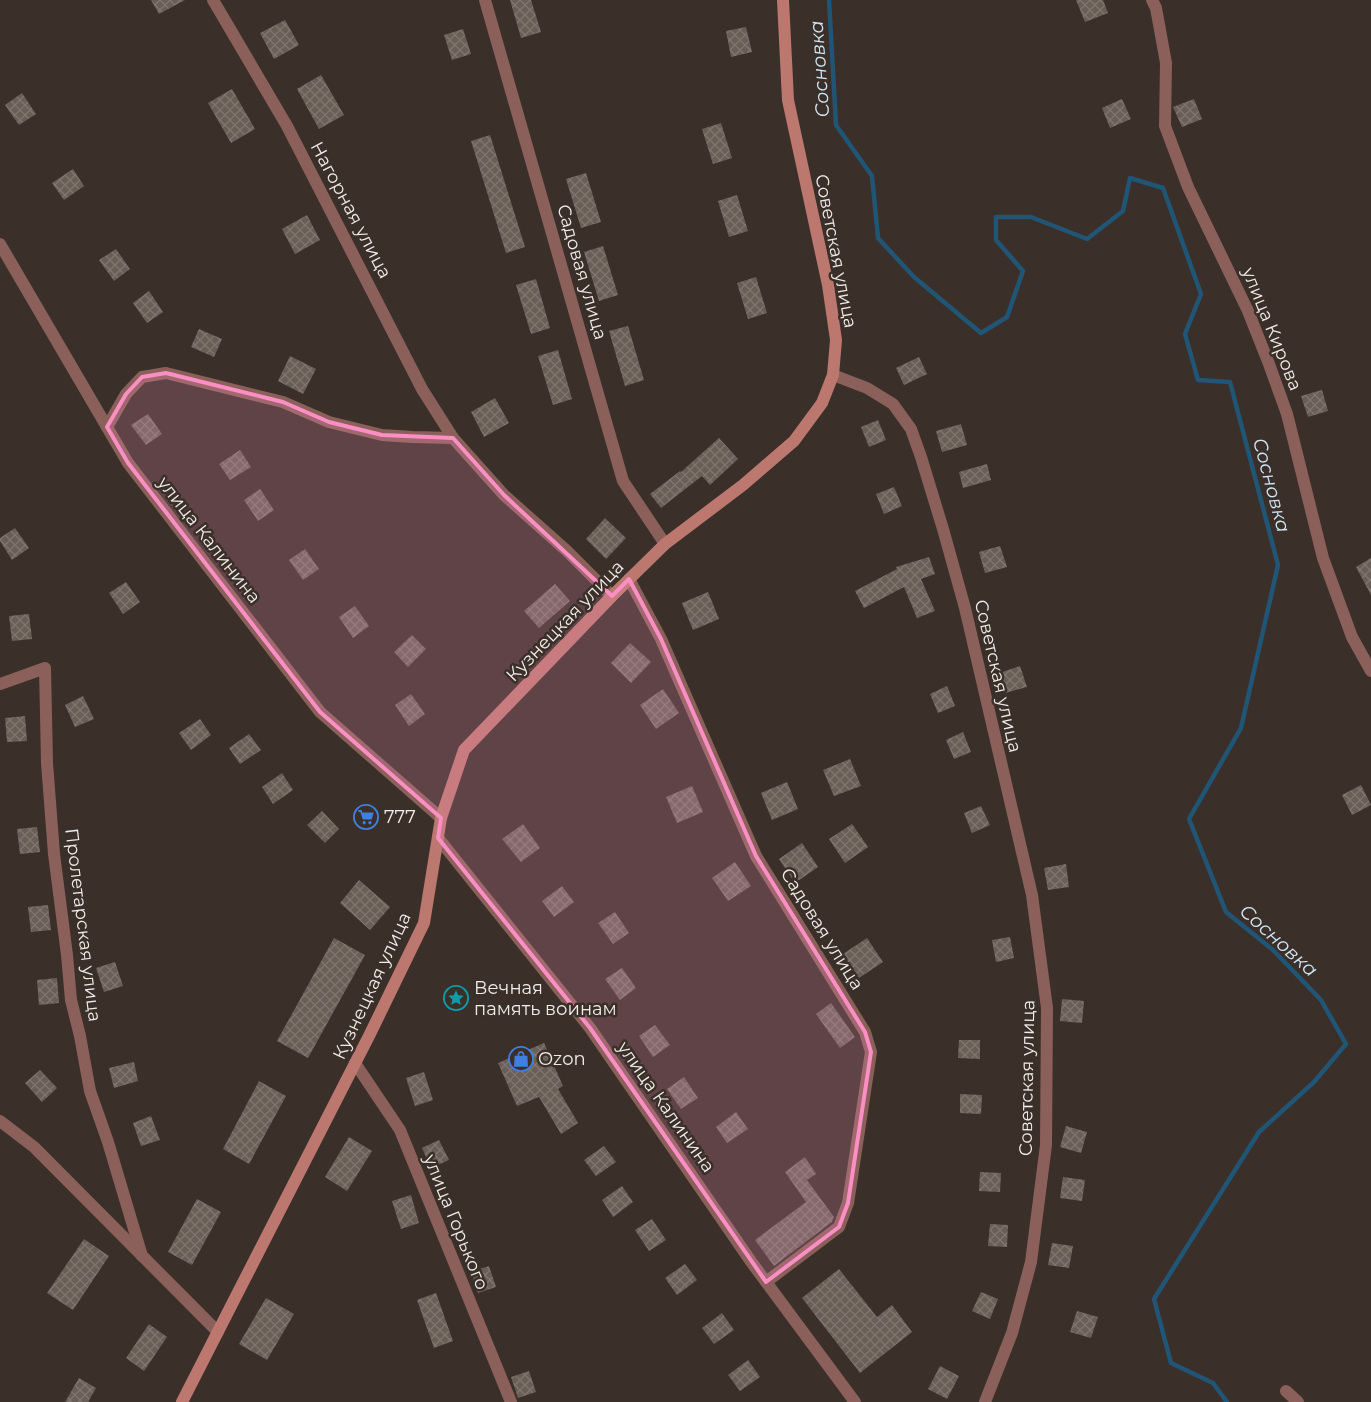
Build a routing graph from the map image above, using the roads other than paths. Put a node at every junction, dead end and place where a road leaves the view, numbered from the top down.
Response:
1 (213, 0) edge
2 (485, 0) edge
3 (783, 0) edge
4 (1152, 0) edge
5 (0, 244) edge
6 (833, 375) junction
7 (107, 427) junction
8 (453, 438) junction
9 (665, 544) junction
10 (629, 579) junction
11 (612, 596) junction
12 (1371, 671) edge
13 (0, 684) edge
14 (441, 818) junction
15 (438, 838) junction
16 (355, 1062) junction
17 (0, 1121) edge
18 (142, 1256) junction
19 (766, 1282) junction
20 (218, 1332) junction
21 (1286, 1390) dead end
22 (182, 1402) edge
23 (511, 1402) edge
24 (855, 1402) edge
25 (985, 1402) edge
26 (1298, 1402) edge

1 - 8 street, Нагорная улица
2 - 9 street, Садовая улица
3 - 6 main road, Советская улица
4 - 12 street, улица Кирова
5 - 7 street, улица Калинина
6 - 9 main road, Кузнецкая улица
6 - 25 street, Советская улица
7 - 8 street
7 - 14 street, улица Калинина
8 - 11 street, Нагорная улица
9 - 10 main road, Кузнецкая улица
10 - 11 main road, Кузнецкая улица
10 - 19 street, Садовая улица
11 - 14 main road, Кузнецкая улица
13 - 18 street, Пролетарская улица
14 - 15 main road, Кузнецкая улица
15 - 16 main road, Кузнецкая улица
15 - 19 street, улица Калинина
16 - 20 main road, Кузнецкая улица
16 - 23 street, улица Горького
17 - 18 street, Пролетарская улица
18 - 20 street, Пролетарская улица
19 - 24 street, улица Калинина
20 - 22 main road, Кузнецкая улица
21 - 26 street

